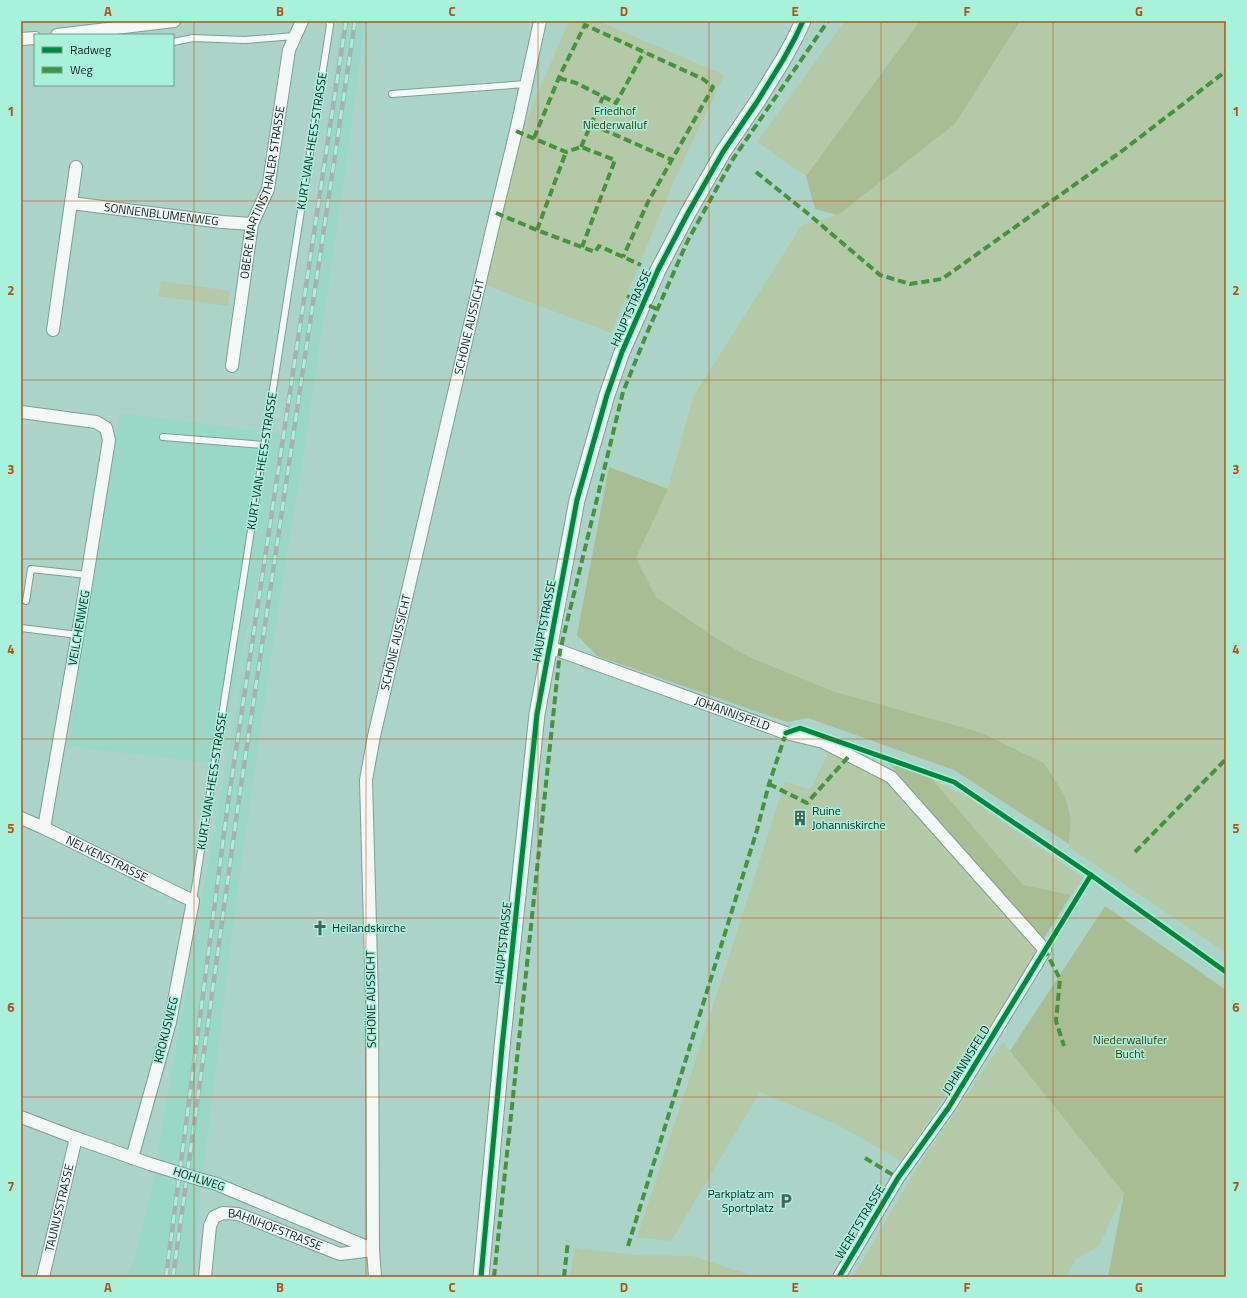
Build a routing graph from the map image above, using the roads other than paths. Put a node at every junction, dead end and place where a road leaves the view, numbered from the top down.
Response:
1 (174, 21) edge
2 (302, 21) edge
3 (329, 21) edge
4 (540, 21) edge
5 (790, 21) edge
6 (803, 21) edge
7 (65, 34) edge
8 (295, 36) junction
9 (34, 38) edge
10 (21, 39) edge
11 (174, 42) edge
12 (783, 60) junction
13 (526, 84) junction
14 (392, 94) dead end
15 (76, 167) dead end
16 (71, 203) junction
17 (252, 224) junction
18 (53, 330) dead end
19 (232, 366) dead end
20 (21, 412) edge
21 (163, 437) dead end
22 (264, 445) junction
23 (87, 575) junction
24 (26, 601) dead end
25 (21, 628) edge
26 (78, 635) junction
27 (549, 647) junction
28 (21, 818) edge
29 (44, 828) junction
30 (193, 902) junction
31 (21, 1117) edge
32 (76, 1138) junction
33 (132, 1158) junction
34 (898, 1178) joint
35 (373, 1250) junction
36 (43, 1277) edge
37 (205, 1277) edge
38 (375, 1277) edge
39 (481, 1277) edge
40 (839, 1277) edge

1 - 7 street
2 - 8 street, OBERE MARTINSTHALER STRASSE
3 - 22 lane, KURT-VAN-HEES-STRASSE
4 - 13 street, SCHÖNE AUSSICHT
5 - 12 street, HAUPTSTRASSE
6 - 12 street, HAUPTSTRASSE
8 - 11 lane
8 - 17 street, OBERE MARTINSTHALER STRASSE
9 - 10 street
12 - 27 street, HAUPTSTRASSE
13 - 14 lane
13 - 35 street, SCHÖNE AUSSICHT
15 - 16 street
16 - 17 street, SONNENBLUMENWEG
16 - 18 street
17 - 19 street, OBERE MARTINSTHALER STRASSE
20 - 23 street, VEILCHENWEG
21 - 22 lane
22 - 30 lane, KURT-VAN-HEES-STRASSE
23 - 24 lane
23 - 26 street, VEILCHENWEG
25 - 26 lane
26 - 29 street, VEILCHENWEG
27 - 34 street, JOHANNISFELD
27 - 39 street, HAUPTSTRASSE
28 - 29 street, NELKENSTRASSE
29 - 30 street, NELKENSTRASSE
30 - 33 street, KROKUSWEG
31 - 32 street, HOHLWEG
32 - 33 street, HOHLWEG
32 - 36 street, TAUNUSSTRASSE
33 - 35 street, HOHLWEG, bridge
34 - 40 street, WERFTSTRASSE
35 - 37 street, BAHNHOFSTRASSE
35 - 38 street, SCHÖNE AUSSICHT

